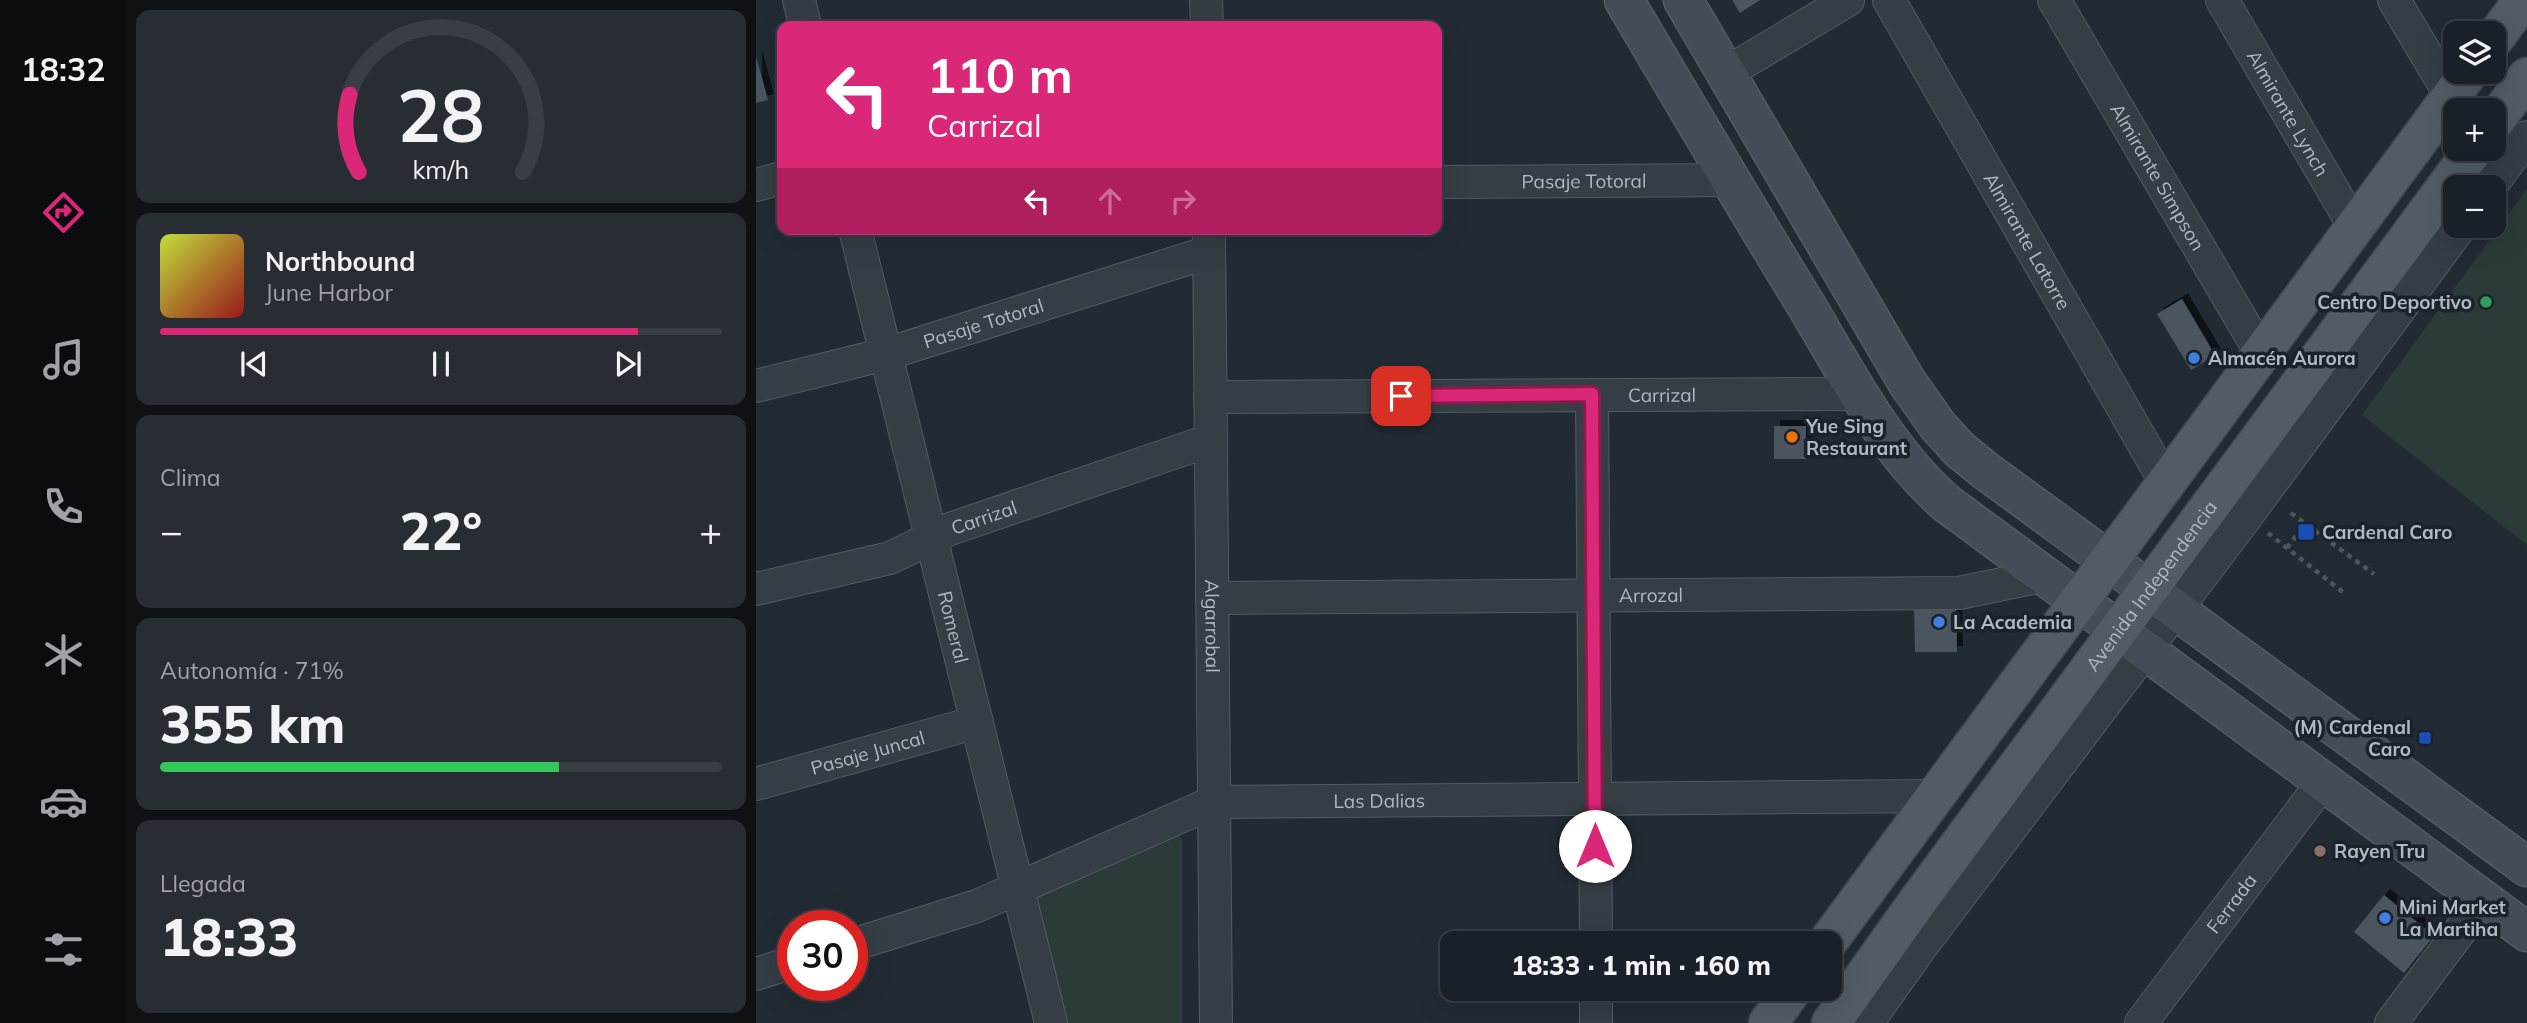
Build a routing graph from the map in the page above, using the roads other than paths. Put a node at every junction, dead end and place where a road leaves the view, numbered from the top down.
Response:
1 (799, 0) edge
2 (1206, 0) edge
3 (1624, 0) edge
4 (1683, 0) edge
5 (1848, 0) edge
6 (1889, 0) edge
7 (2054, 0) edge
8 (2222, 0) edge
9 (2394, 0) edge
10 (2523, 0) edge
11 (804, 21) edge
12 (1206, 21) edge
13 (2506, 23) edge
14 (2443, 62) edge
15 (1726, 73) junction
16 (2527, 77) edge
17 (2460, 84) edge
18 (2506, 106) edge
19 (2527, 137) edge
20 (2466, 161) edge
21 (2499, 175) edge
22 (777, 179) edge
23 (1730, 180) junction
24 (1442, 181) edge
25 (756, 185) edge
26 (2354, 226) junction
27 (857, 235) edge
28 (2452, 238) edge
29 (1209, 241) edge
30 (2261, 353) junction
31 (886, 354) junction
32 (756, 386) edge
33 (1592, 394) junction
34 (1859, 394) junction
35 (1210, 397) junction
36 (1211, 440) junction
37 (2166, 483) junction
38 (932, 540) junction
39 (2107, 561) junction
40 (2047, 575) junction
41 (756, 589) edge
42 (1593, 596) junction
43 (1212, 598) junction
44 (2079, 600) junction
45 (2161, 600) junction
46 (2132, 640) junction
47 (977, 722) junction
48 (2391, 767) junction
49 (2323, 782) junction
50 (756, 784) edge
51 (1935, 796) junction
52 (1595, 798) junction
53 (1214, 802) junction
54 (2361, 809) junction
55 (2527, 867) edge
56 (1018, 888) junction
57 (2484, 900) junction
58 (1596, 931) edge
59 (1836, 931) edge
60 (2527, 932) edge
61 (868, 939) edge
62 (777, 967) edge
63 (756, 974) edge
64 (1596, 1001) edge
65 (1784, 1001) edge
66 (1051, 1023) edge
67 (1216, 1023) edge
68 (1596, 1023) edge
69 (1768, 1023) edge
70 (1831, 1023) edge
71 (1867, 1023) edge
72 (2141, 1023) edge
73 (2391, 1023) edge

1 - 11 street
2 - 12 street
3 - 23 main road
4 - 15 main road
5 - 15 street
6 - 37 street, Almirante Latorre
7 - 30 street, Almirante Simpson
8 - 26 street, Almirante Lynch
9 - 14 street
10 - 13 main road
15 - 39 main road
16 - 18 main road
17 - 26 main road
19 - 21 street
20 - 45 main road, Avenida Independencia
22 - 25 street
23 - 24 street, Pasaje Totoral
23 - 34 main road
26 - 30 main road
27 - 31 street, Romeral
28 - 45 street, Avenida Independencia
29 - 31 street, Pasaje Totoral
29 - 35 street, Algarrobal
30 - 37 main road
31 - 32 street, Pasaje Totoral
31 - 38 street, Romeral
33 - 34 street, Carrizal
33 - 35 street, Carrizal
33 - 42 street
34 - 40 main road
35 - 36 street, Algarrobal
36 - 38 street, Carrizal
36 - 43 street, Algarrobal
37 - 39 main road
38 - 41 street, Carrizal
38 - 47 street, Romeral
39 - 44 main road
39 - 45 main road
40 - 42 street, Arrozal
40 - 44 main road
42 - 43 street, Arrozal
42 - 52 street
43 - 53 street, Algarrobal
44 - 46 main road
44 - 51 main road
45 - 46 main road, Avenida Independencia
45 - 48 main road
46 - 49 main road
46 - 70 main road, Avenida Independencia
46 - 71 street, Avenida Independencia
47 - 50 street, Pasaje Juncal
47 - 56 street, Romeral
48 - 54 main road
48 - 55 main road
49 - 54 main road
49 - 72 street, Ferrada
51 - 52 street, Las Dalias
51 - 59 main road
52 - 53 street, Las Dalias
52 - 58 street
53 - 56 street, Las Dalias
53 - 67 street, Algarrobal
54 - 57 main road
56 - 61 street, Las Dalias
56 - 66 street, Romeral
57 - 60 main road
57 - 73 street
62 - 63 street
64 - 68 street
65 - 69 main road

